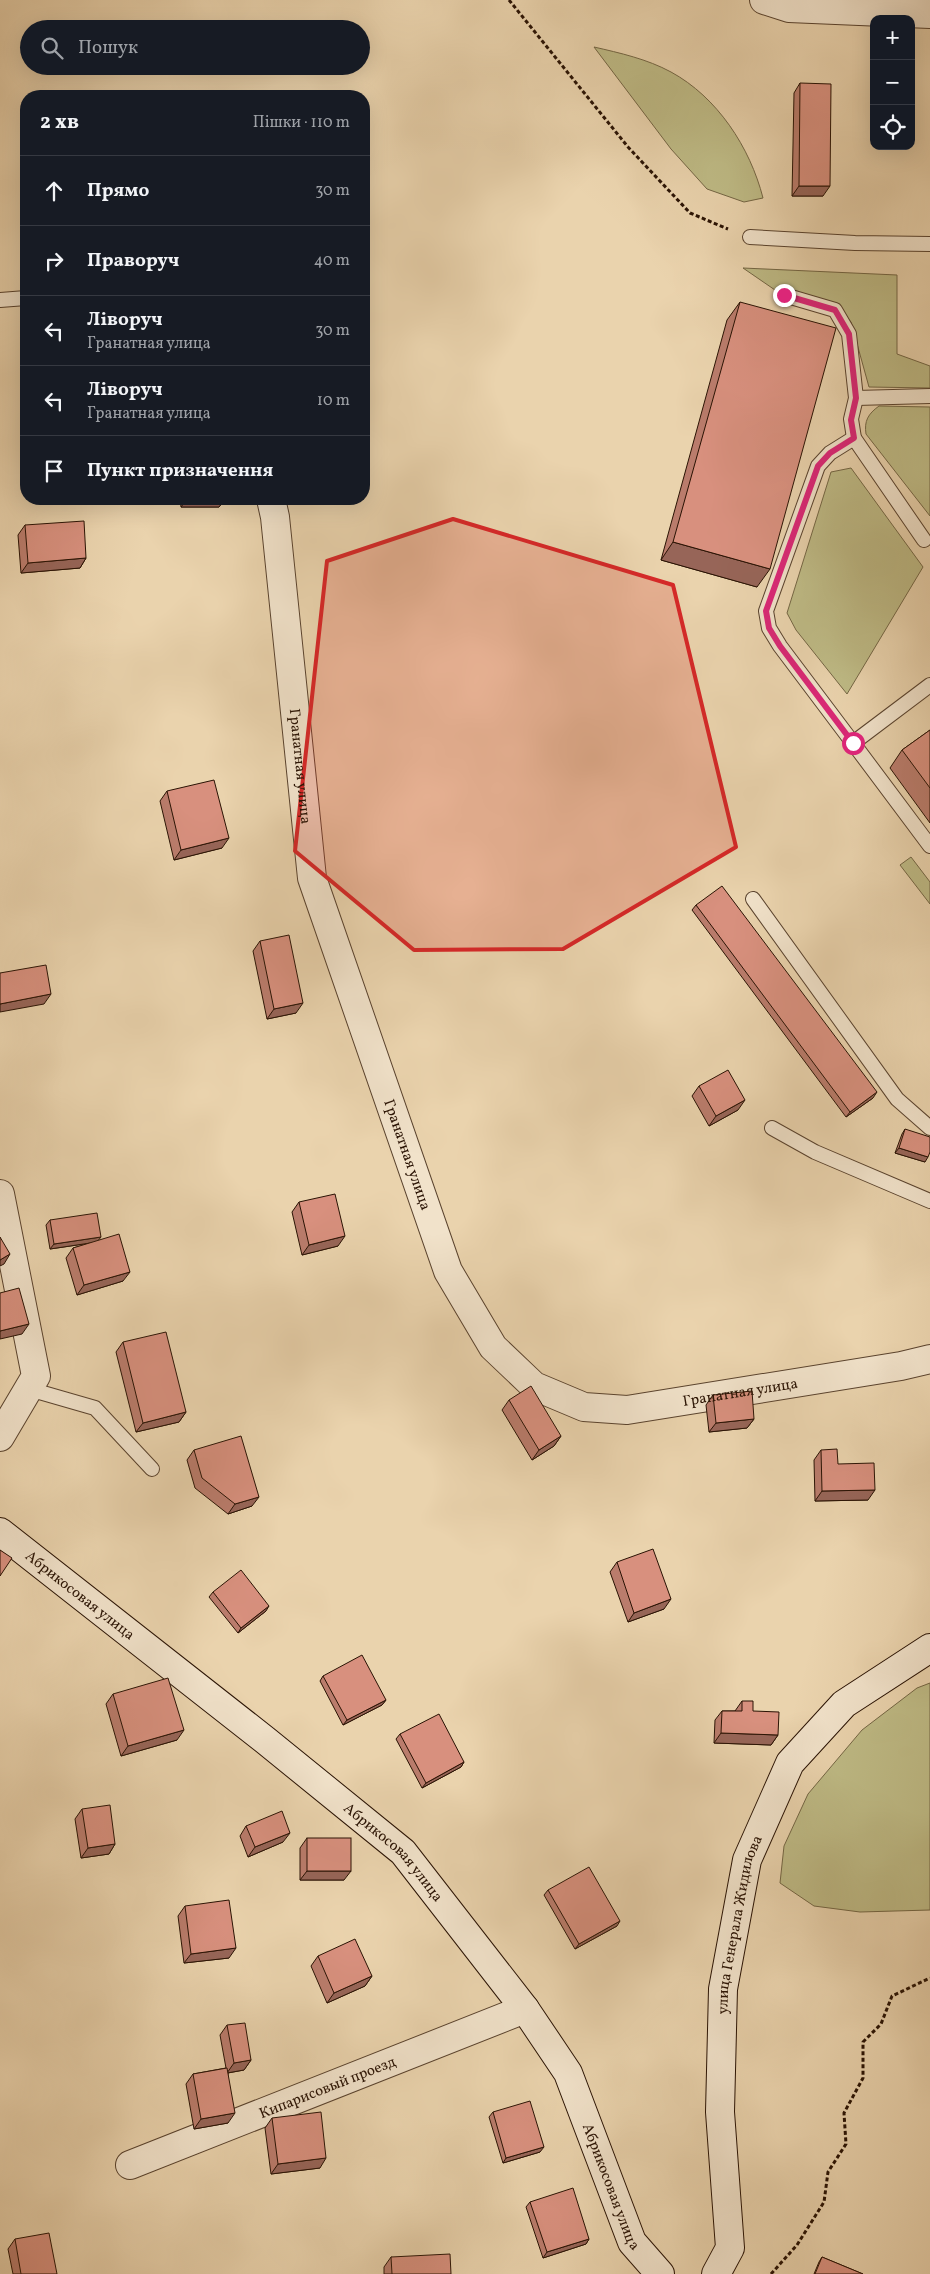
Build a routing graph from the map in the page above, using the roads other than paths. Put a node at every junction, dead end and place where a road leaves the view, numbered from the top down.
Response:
1 (764, 0) edge
2 (930, 14) edge
3 (750, 237) road end
4 (930, 244) edge
5 (784, 295) dead end
6 (20, 298) edge
7 (0, 300) edge
8 (930, 396) edge
9 (856, 398) junction
10 (854, 438) junction
11 (272, 505) edge
12 (924, 540) dead end
13 (930, 686) edge
14 (853, 743) junction
15 (930, 846) edge
16 (753, 899) dead end
17 (772, 1128) dead end
18 (930, 1128) edge
19 (0, 1194) edge
20 (930, 1201) edge
21 (930, 1359) edge
22 (29, 1389) junction
23 (0, 1437) edge
24 (152, 1469) dead end
25 (0, 1532) edge
26 (930, 1648) edge
27 (525, 2009) junction
28 (130, 2165) dead end
29 (660, 2274) edge
30 (716, 2274) edge

1 - 2 street
3 - 4 lane
5 - 9 lane
6 - 7 lane
8 - 9 lane
9 - 10 lane
10 - 12 lane
10 - 14 lane
11 - 21 street, Гранатная улица
13 - 14 lane
14 - 15 lane
16 - 18 lane
17 - 20 lane
19 - 22 street
22 - 23 street
22 - 24 lane
25 - 27 street, Абрикосовая улица
26 - 30 street, улица Генерала Жидилова
27 - 28 street, Кипарисовый проезд
27 - 29 street, Абрикосовая улица

